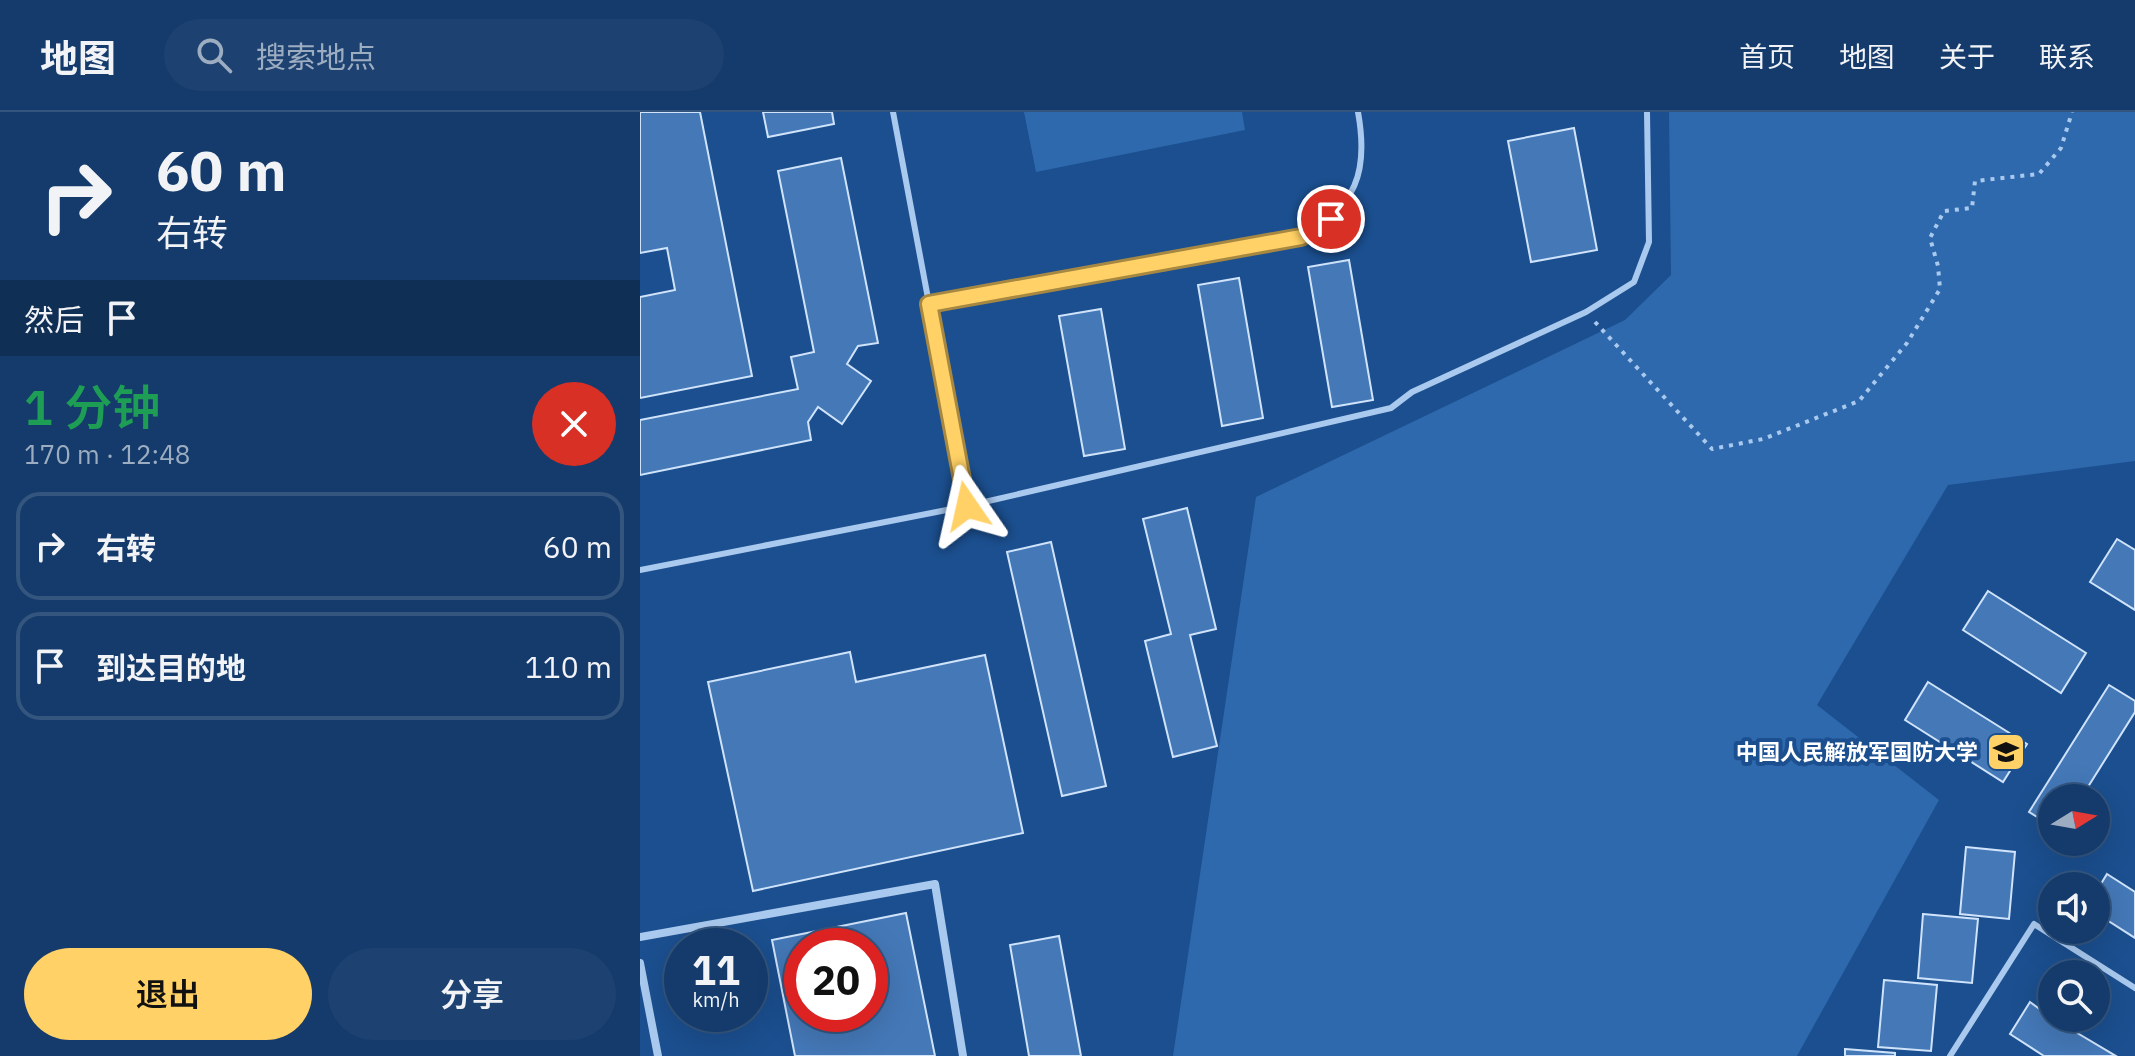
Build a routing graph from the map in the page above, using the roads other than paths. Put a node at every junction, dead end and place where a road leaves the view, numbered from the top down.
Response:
1 (893, 112) edge
2 (1358, 112) edge
3 (1647, 112) edge
4 (929, 304) junction
5 (967, 506) junction
6 (640, 570) edge
7 (640, 937) edge
8 (640, 963) edge
9 (2135, 988) edge
10 (658, 1056) edge
11 (963, 1056) edge
12 (1950, 1056) edge

1 - 4 lane
2 - 4 lane
3 - 5 lane
4 - 5 lane
5 - 6 lane
7 - 11 street
8 - 10 street
9 - 12 lane

